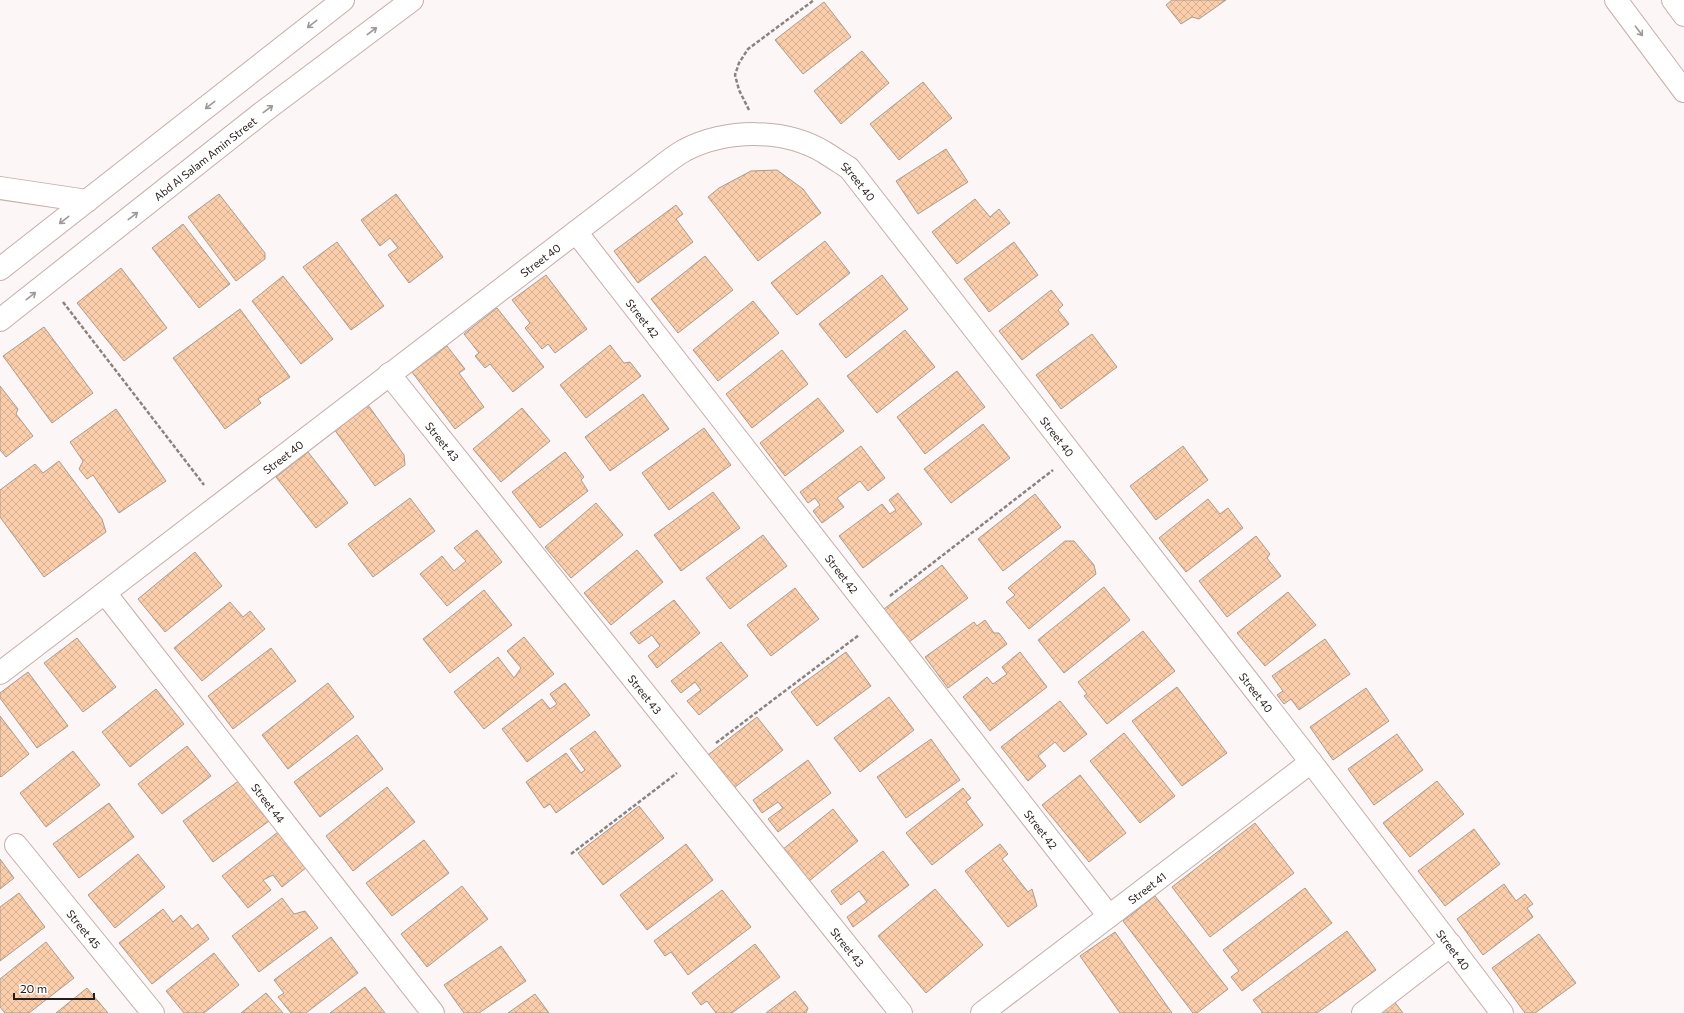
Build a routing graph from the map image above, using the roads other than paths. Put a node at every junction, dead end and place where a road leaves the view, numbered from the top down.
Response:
1 (343, 0) edge
2 (412, 0) edge
3 (1616, 0) edge
4 (1673, 0) edge
5 (1684, 15) edge
6 (1684, 91) edge
7 (0, 188) edge
8 (87, 201) junction
9 (576, 232) junction
10 (0, 269) edge
11 (0, 320) edge
12 (389, 374) junction
13 (105, 593) junction
14 (0, 673) edge
15 (1311, 762) junction
16 (16, 845) dead end
17 (1109, 916) junction
18 (1451, 945) junction
19 (153, 1013) edge
20 (433, 1013) edge
21 (901, 1013) edge
22 (982, 1013) edge
23 (1363, 1013) edge
24 (1502, 1013) edge

1 -> 8 street
11 -> 2 street, Abd Al Salam Amin Street
3 -> 6 street
4 - 5 street
7 - 8 street
8 -> 10 street
9 - 12 street, Street 40
9 - 15 street, Street 40
9 - 17 street, Street 42
12 - 13 street, Street 40
12 - 21 street, Street 43
13 - 14 street, Street 40
13 - 20 street, Street 44
15 - 17 street, Street 41
15 - 18 street, Street 40
16 - 19 street, Street 45
17 - 22 street, Street 41
18 - 23 street
18 - 24 street, Street 40

